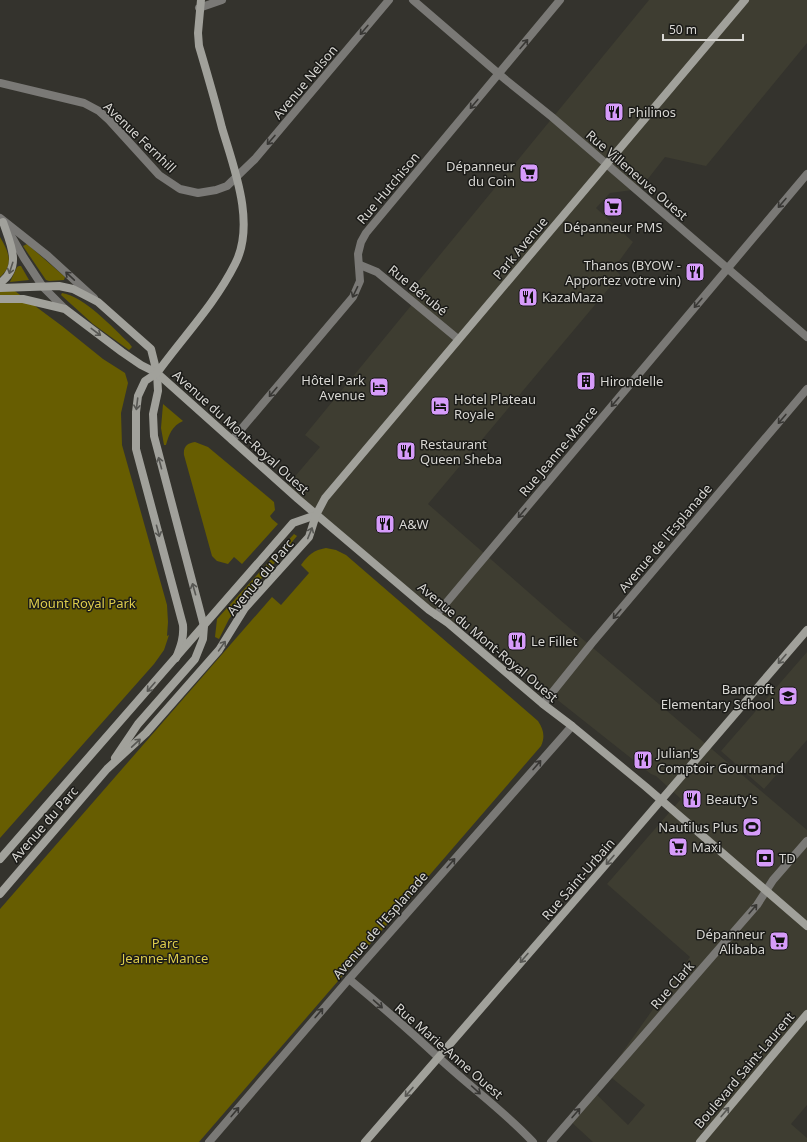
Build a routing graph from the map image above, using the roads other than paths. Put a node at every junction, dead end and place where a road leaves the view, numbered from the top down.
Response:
1 (222, 0) edge
2 (389, 0) edge
3 (413, 0) edge
4 (560, 0) edge
5 (745, 0) edge
6 (200, 4) edge
7 (499, 74) junction
8 (0, 83) edge
9 (606, 164) junction
10 (807, 174) edge
11 (237, 177) junction
12 (2, 220) edge
13 (360, 265) junction
14 (727, 268) junction
15 (0, 283) edge
16 (43, 287) junction
17 (0, 288) edge
18 (0, 299) edge
19 (98, 302) junction
20 (65, 309) junction
21 (807, 337) edge
22 (458, 339) junction
23 (157, 372) junction
24 (807, 389) edge
25 (232, 440) junction
26 (316, 515) junction
27 (436, 615) junction
28 (204, 626) junction
29 (807, 630) edge
30 (176, 658) junction
31 (543, 704) junction
32 (572, 726) junction
33 (107, 769) junction
34 (661, 800) junction
35 (807, 841) edge
36 (0, 859) edge
37 (766, 891) junction
38 (0, 894) edge
39 (807, 926) edge
40 (349, 979) junction
41 (807, 1014) edge
42 (438, 1057) junction
43 (210, 1142) edge
44 (365, 1142) edge
45 (533, 1142) edge
46 (551, 1142) edge
47 (700, 1142) edge

1 - 6 street
2 -> 11 street, Avenue Nelson
3 - 7 street, Rue Villeneuve Ouest
7 -> 4 street, Rue Hutchison
5 - 9 main road, Park Avenue
6 - 11 main road
7 - 9 street, Rue Villeneuve Ouest
7 -> 13 street, Rue Hutchison
8 - 11 street, Avenue Fernhill
9 - 14 street, Rue Villeneuve Ouest
9 - 22 main road, Park Avenue
10 -> 14 street, Rue Jeanne-Mance
11 - 23 main road
12 -> 15 main road
12 - 16 street
19 -> 12 street
13 - 22 street, Rue Bérubé
13 -> 25 street, Rue Hutchison
14 - 21 street, Rue Villeneuve Ouest
14 -> 27 street, Rue Jeanne-Mance
16 - 17 main road
16 - 19 main road
16 - 20 street
18 - 20 main road
19 - 23 main road
20 -> 23 main road, Avenue du Mont-Royal Ouest
22 - 26 main road, Park Avenue
23 - 25 main road, Avenue du Mont-Royal Ouest
28 -> 23 main road
23 -> 30 main road
24 -> 31 street, Avenue de l'Esplanade
25 - 26 main road, Avenue du Mont-Royal Ouest
26 - 27 main road, Avenue du Mont-Royal Ouest
26 - 28 main road, Avenue du Parc
33 -> 26 main road, Avenue du Parc
27 - 31 main road, Avenue du Mont-Royal Ouest
28 - 30 main road, Avenue du Parc
28 - 33 main road, Avenue du Parc
29 -> 34 main road, Rue Saint-Urbain
30 -> 36 main road, Avenue du Parc
31 - 32 main road, Avenue du Mont-Royal Ouest
32 - 34 main road, Avenue du Mont-Royal Ouest
40 -> 32 street, Avenue de l'Esplanade
33 - 38 main road, Avenue du Parc
34 - 37 main road, Avenue du Mont-Royal Ouest
34 -> 42 main road, Rue Saint-Urbain
35 - 37 street, Rue Clark
37 - 39 main road, Avenue du Mont-Royal Ouest
46 -> 37 street, Rue Clark
40 -> 42 street, Rue Marie-Anne Ouest
43 -> 40 street, Avenue de l'Esplanade
47 -> 41 main road, Boulevard Saint-Laurent
42 -> 44 main road, Rue Saint-Urbain
42 -> 45 street, Rue Marie-Anne Ouest

